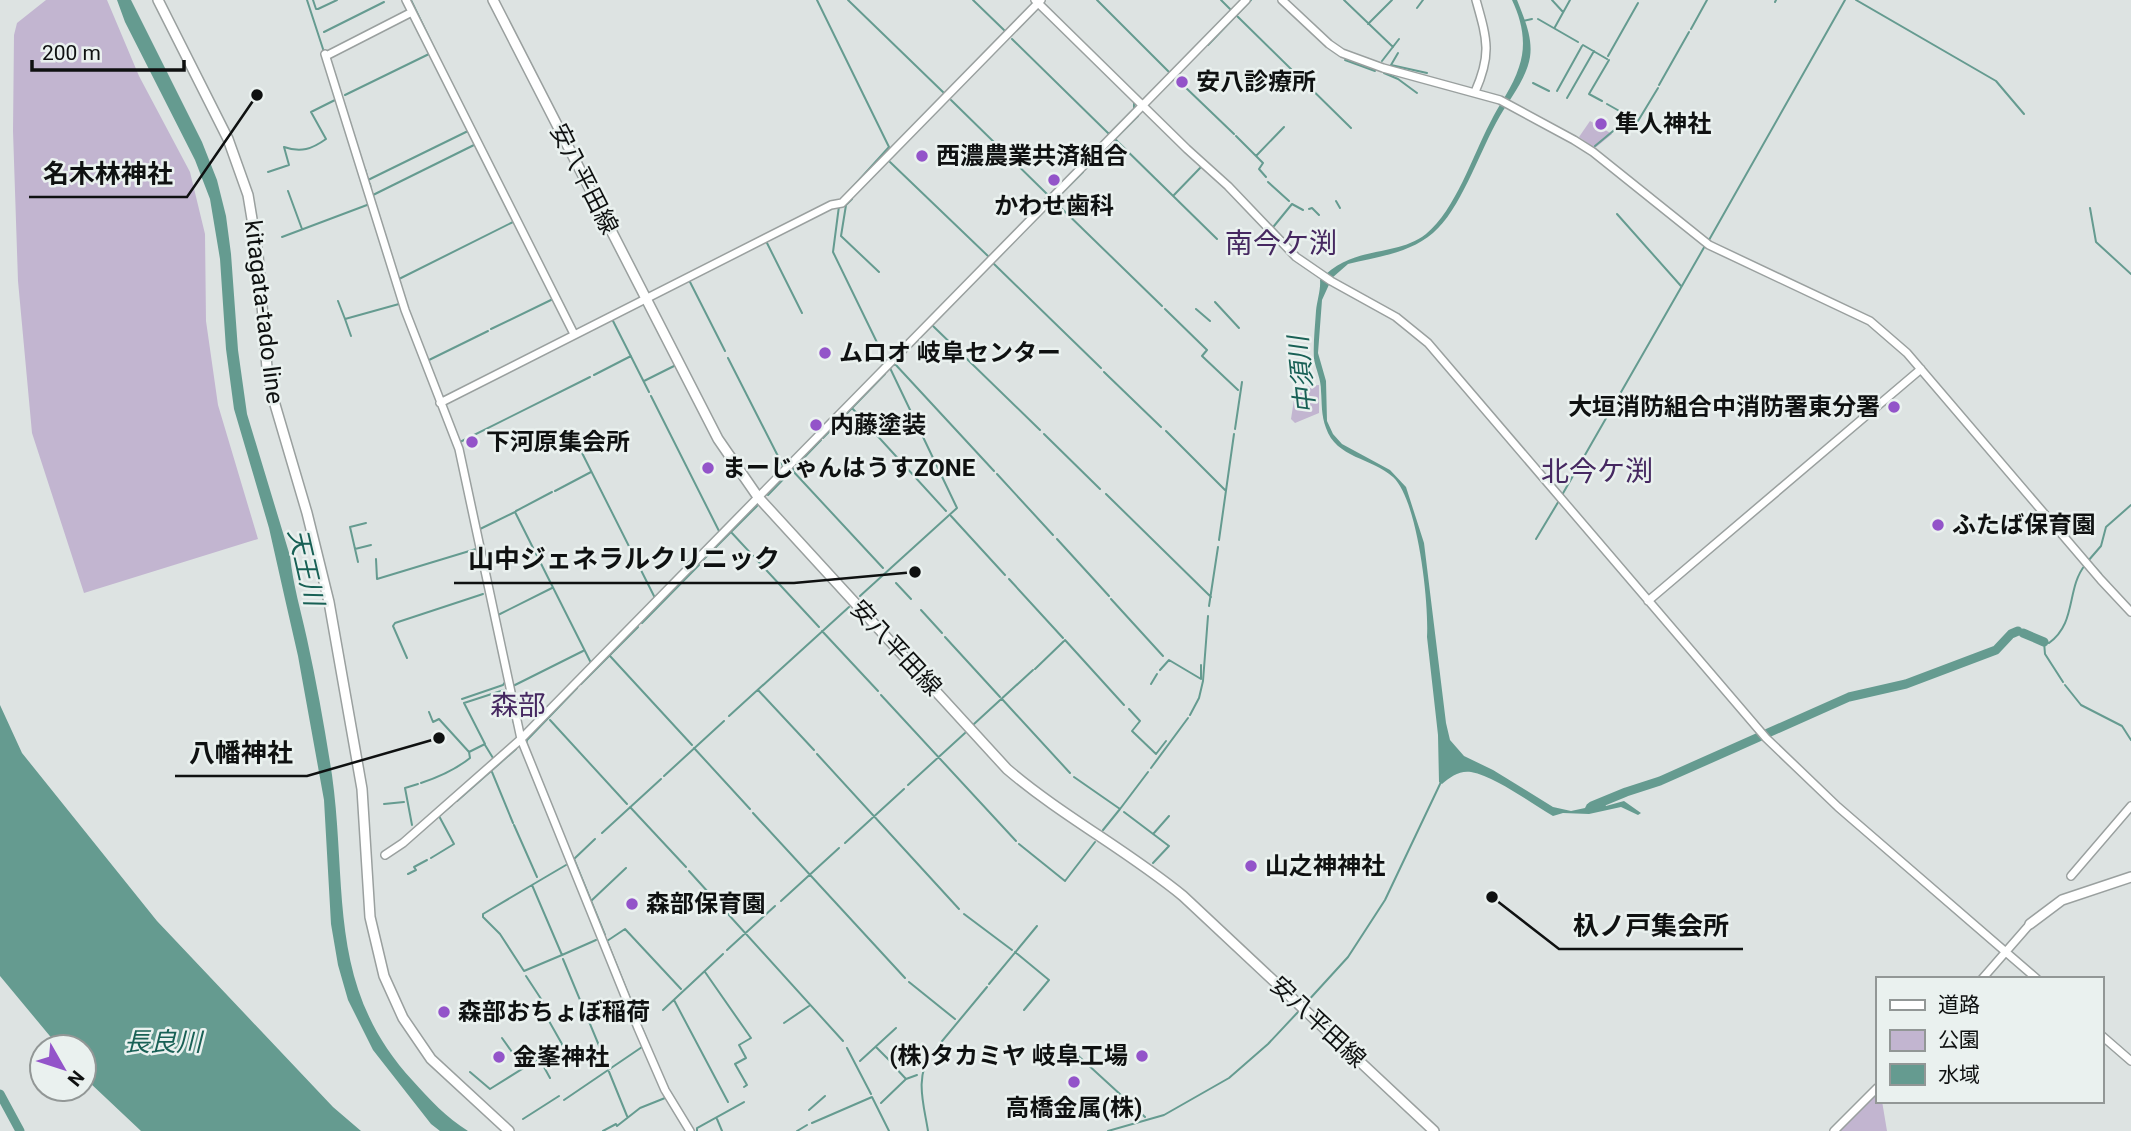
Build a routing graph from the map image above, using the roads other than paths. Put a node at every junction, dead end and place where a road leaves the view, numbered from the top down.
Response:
1 (158, 0) edge
2 (407, 0) edge
3 (493, 0) edge
4 (1246, 0) edge
5 (1282, 0) edge
6 (1476, 0) edge
7 (1038, 1) edge
8 (412, 12) junction
9 (1475, 92) junction
10 (1142, 106) junction
11 (646, 298) junction
12 (574, 334) junction
13 (1921, 369) junction
14 (440, 402) junction
15 (758, 497) junction
16 (1648, 601) junction
17 (2131, 612) edge
18 (521, 739) junction
19 (2131, 806) edge
20 (384, 855) dead end
21 (2071, 876) dead end
22 (2131, 877) edge
23 (2030, 924) joint
24 (2006, 951) junction
25 (1984, 977) edge
26 (2035, 977) edge
27 (2103, 1037) edge
28 (2131, 1060) edge
29 (1876, 1088) edge
30 (509, 1131) edge
31 (690, 1131) edge
32 (1434, 1131) edge
33 (1834, 1131) edge

1 - 30 main road, kitagata-tado line
2 - 8 street
3 - 11 main road, 安八平田線
4 - 10 street
5 - 9 street
6 - 9 street
7 - 10 street
7 - 11 street
8 - 12 street
8 - 14 street
9 - 13 street
10 - 15 street
10 - 16 street
11 - 12 street
11 - 15 main road, 安八平田線
12 - 14 street
13 - 16 street
13 - 17 street
14 - 18 street
15 - 18 street
15 - 32 main road, 安八平田線
16 - 24 street
18 - 20 street
18 - 31 street
19 - 21 street
22 - 23 main road
23 - 24 street
24 - 25 street
24 - 26 street
27 - 28 street
29 - 33 street

